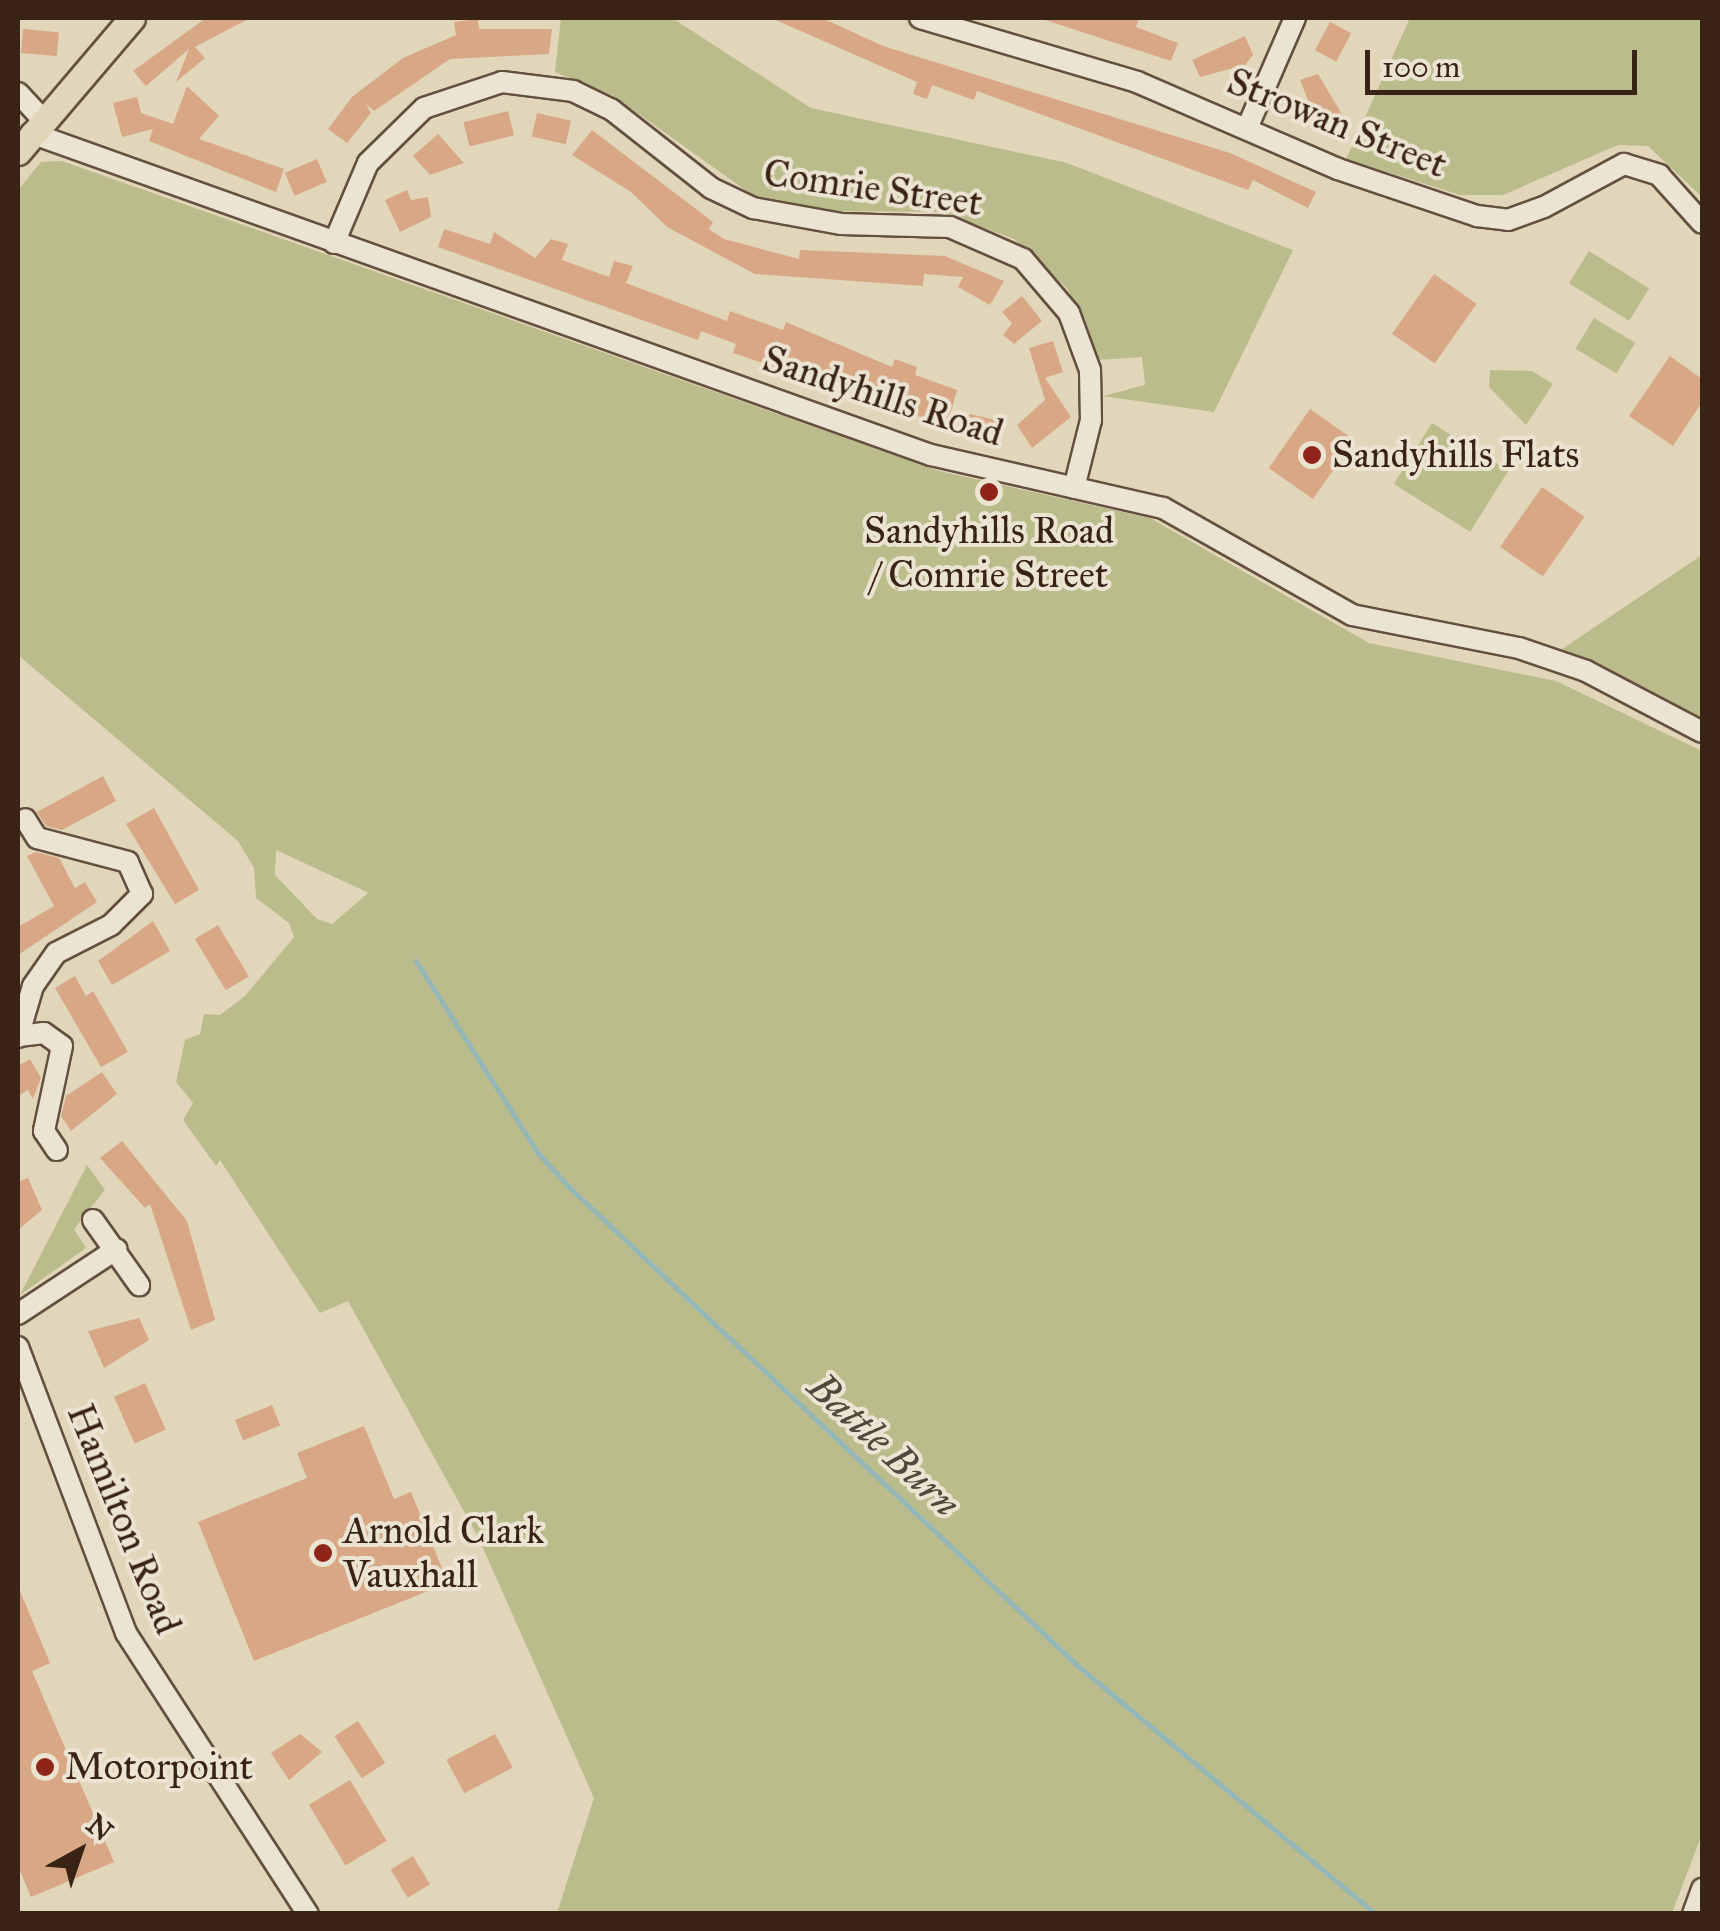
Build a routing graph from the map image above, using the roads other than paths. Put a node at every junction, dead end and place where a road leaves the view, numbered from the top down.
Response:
1 (132, 18) edge
2 (920, 18) edge
3 (1295, 18) edge
4 (18, 92) edge
5 (1248, 126) junction
6 (30, 134) edge
7 (1702, 223) edge
8 (334, 243) junction
9 (1074, 488) junction
10 (1702, 732) edge
11 (25, 820) dead end
12 (18, 1036) edge
13 (56, 1150) dead end
14 (92, 1220) dead end
15 (117, 1250) junction
16 (138, 1285) dead end
17 (18, 1314) edge
18 (18, 1346) edge
19 (1702, 1890) edge
20 (308, 1914) edge
21 (1694, 1914) edge

1 - 6 main road
2 - 5 street, Strowan Street
3 - 5 street
4 - 6 street, Sandyhills Road
5 - 7 street, Strowan Street
6 - 8 street, Sandyhills Road
8 - 9 street, Sandyhills Road
8 - 9 street, Comrie Street
9 - 10 street, Sandyhills Road
11 - 12 street
12 - 13 street
14 - 15 street
15 - 16 street
15 - 17 street
18 - 20 street, Hamilton Road
19 - 21 street

